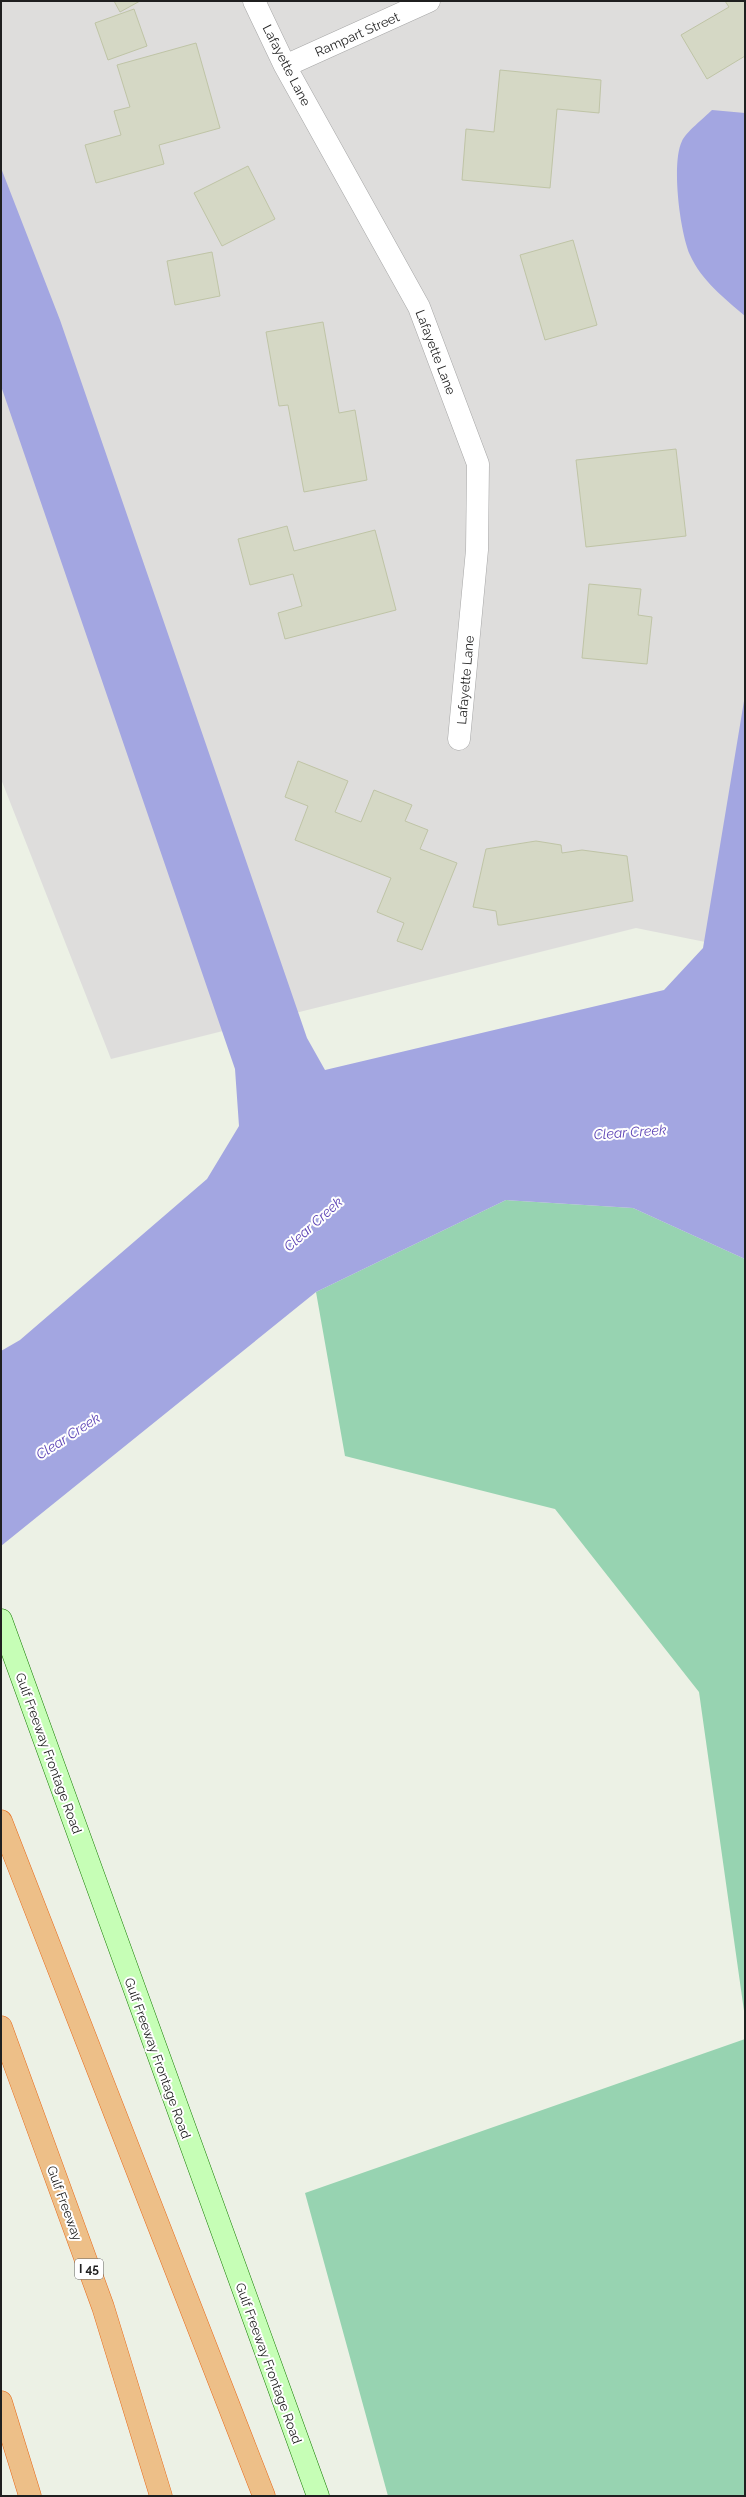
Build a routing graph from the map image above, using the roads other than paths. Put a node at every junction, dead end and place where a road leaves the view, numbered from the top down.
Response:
1 (254, 1) edge
2 (429, 1) edge
3 (285, 66) junction
4 (459, 739) dead end
5 (1, 1620) edge
6 (1, 1821) edge
7 (4, 2036) edge
8 (1, 2402) edge
9 (30, 2496) edge
10 (161, 2496) edge
11 (264, 2496) edge
12 (318, 2496) edge

1 - 3 street, Lafayette Lane
2 - 3 street, Rampart Street
3 - 4 street, Lafayette Lane
5 - 12 main road, Gulf Freeway Frontage Road
6 - 11 highway
7 - 10 highway, Gulf Freeway / I 45
8 - 9 highway

